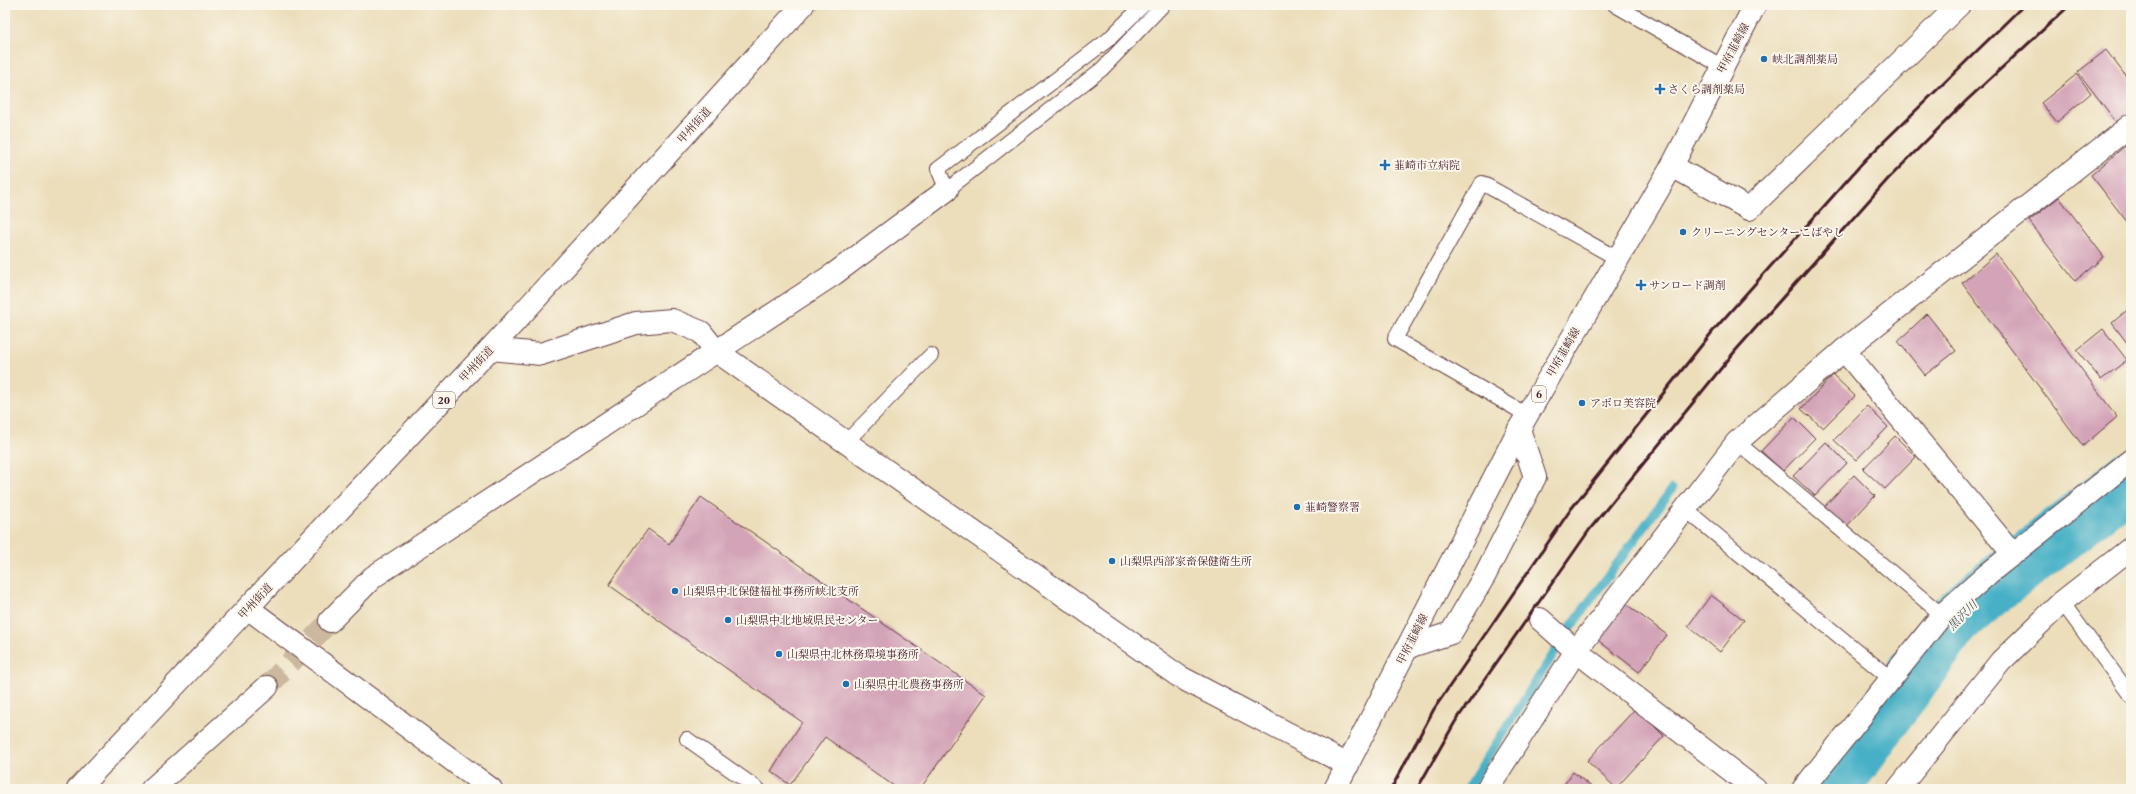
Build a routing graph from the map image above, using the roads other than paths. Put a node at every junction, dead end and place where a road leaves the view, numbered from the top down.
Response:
1 (803, 5) edge
2 (1143, 5) edge
3 (1163, 5) edge
4 (1615, 5) edge
5 (1755, 5) edge
6 (1959, 5) edge
7 (1723, 67) junction
8 (2131, 125) edge
9 (1672, 166) junction
10 (947, 190) junction
11 (1618, 259) junction
12 (490, 350) junction
13 (1844, 350) junction
14 (716, 351) junction
15 (931, 355) dead end
16 (1523, 422) junction
17 (846, 442) junction
18 (1737, 442) junction
19 (2131, 460) edge
20 (1685, 509) junction
21 (2131, 548) edge
22 (2013, 554) junction
23 (2062, 602) junction
24 (249, 608) junction
25 (1942, 615) junction
26 (1540, 619) dead end
27 (330, 621) tunnel mouth
28 (1408, 647) junction
29 (1576, 651) junction
30 (1891, 679) junction
31 (267, 688) tunnel mouth
32 (2131, 696) edge
33 (687, 739) dead end
34 (1348, 765) junction
35 (78, 789) edge
36 (152, 789) edge
37 (492, 789) edge
38 (758, 789) edge
39 (1335, 789) edge
40 (1487, 789) edge
41 (1755, 789) edge
42 (1802, 789) edge
43 (1898, 789) edge

1 - 12 main road, 甲州街道 / 20
2 - 10 lane
3 - 10 lane
4 - 7 lane
5 - 7 main road, 甲府韮崎線 / 6
6 - 9 main road
7 - 9 main road, 甲府韮崎線 / 6
8 - 13 main road
9 - 11 main road, 甲府韮崎線 / 6
10 - 14 main road
11 - 16 main road, 甲府韮崎線 / 6
11 - 16 lane
12 - 14 main road
12 - 24 main road, 甲州街道 / 20
13 - 18 main road
13 - 22 main road
14 - 17 main road
14 - 27 main road
15 - 17 lane
16 - 28 main road, 甲府韮崎線 / 6
16 - 28 main road
17 - 34 main road
18 - 20 main road
18 - 25 lane
19 - 22 main road
20 - 29 main road
20 - 30 lane
21 - 23 main road
22 - 25 main road
23 - 32 lane
23 - 43 main road
24 - 35 main road, 甲州街道 / 20
24 - 37 main road
25 - 30 main road
26 - 29 main road
28 - 34 main road, 甲府韮崎線 / 6
29 - 40 main road
29 - 41 main road
30 - 42 main road
31 - 36 main road
33 - 38 lane
34 - 39 main road, 甲府韮崎線 / 6

